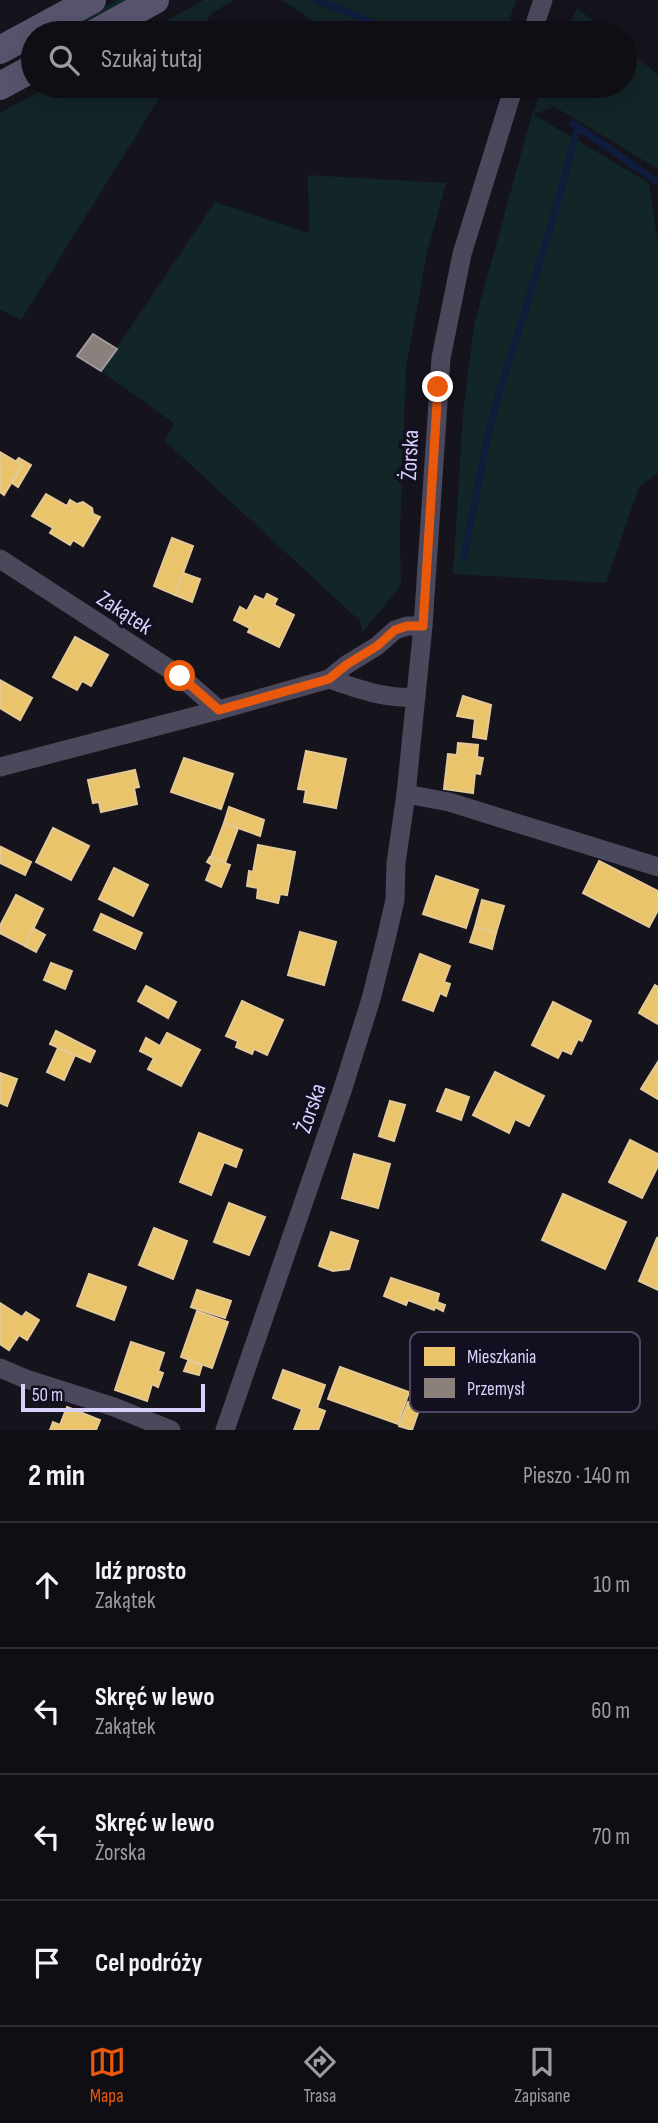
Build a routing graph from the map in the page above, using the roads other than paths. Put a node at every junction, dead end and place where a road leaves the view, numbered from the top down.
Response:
1 (92, 0) edge
2 (155, 0) edge
3 (543, 0) edge
4 (53, 21) edge
5 (117, 21) edge
6 (536, 21) edge
7 (21, 39) edge
8 (0, 50) edge
9 (21, 75) edge
10 (0, 86) edge
11 (510, 98) edge
12 (0, 559) edge
13 (423, 626) junction
14 (329, 679) junction
15 (416, 697) junction
16 (219, 710) junction
17 (0, 767) edge
18 (406, 794) junction
19 (658, 867) edge
20 (0, 1368) edge
21 (172, 1430) edge
22 (225, 1430) edge

1 - 4 main road
2 - 5 main road
3 - 6 street
7 - 8 main road
9 - 10 main road
11 - 13 street, Żorska
12 - 16 street, Zakątek
13 - 14 street
13 - 15 street, Żorska
14 - 15 street
14 - 16 street
15 - 18 street, Żorska
16 - 17 street
18 - 19 street
18 - 22 street, Żorska
20 - 21 street

